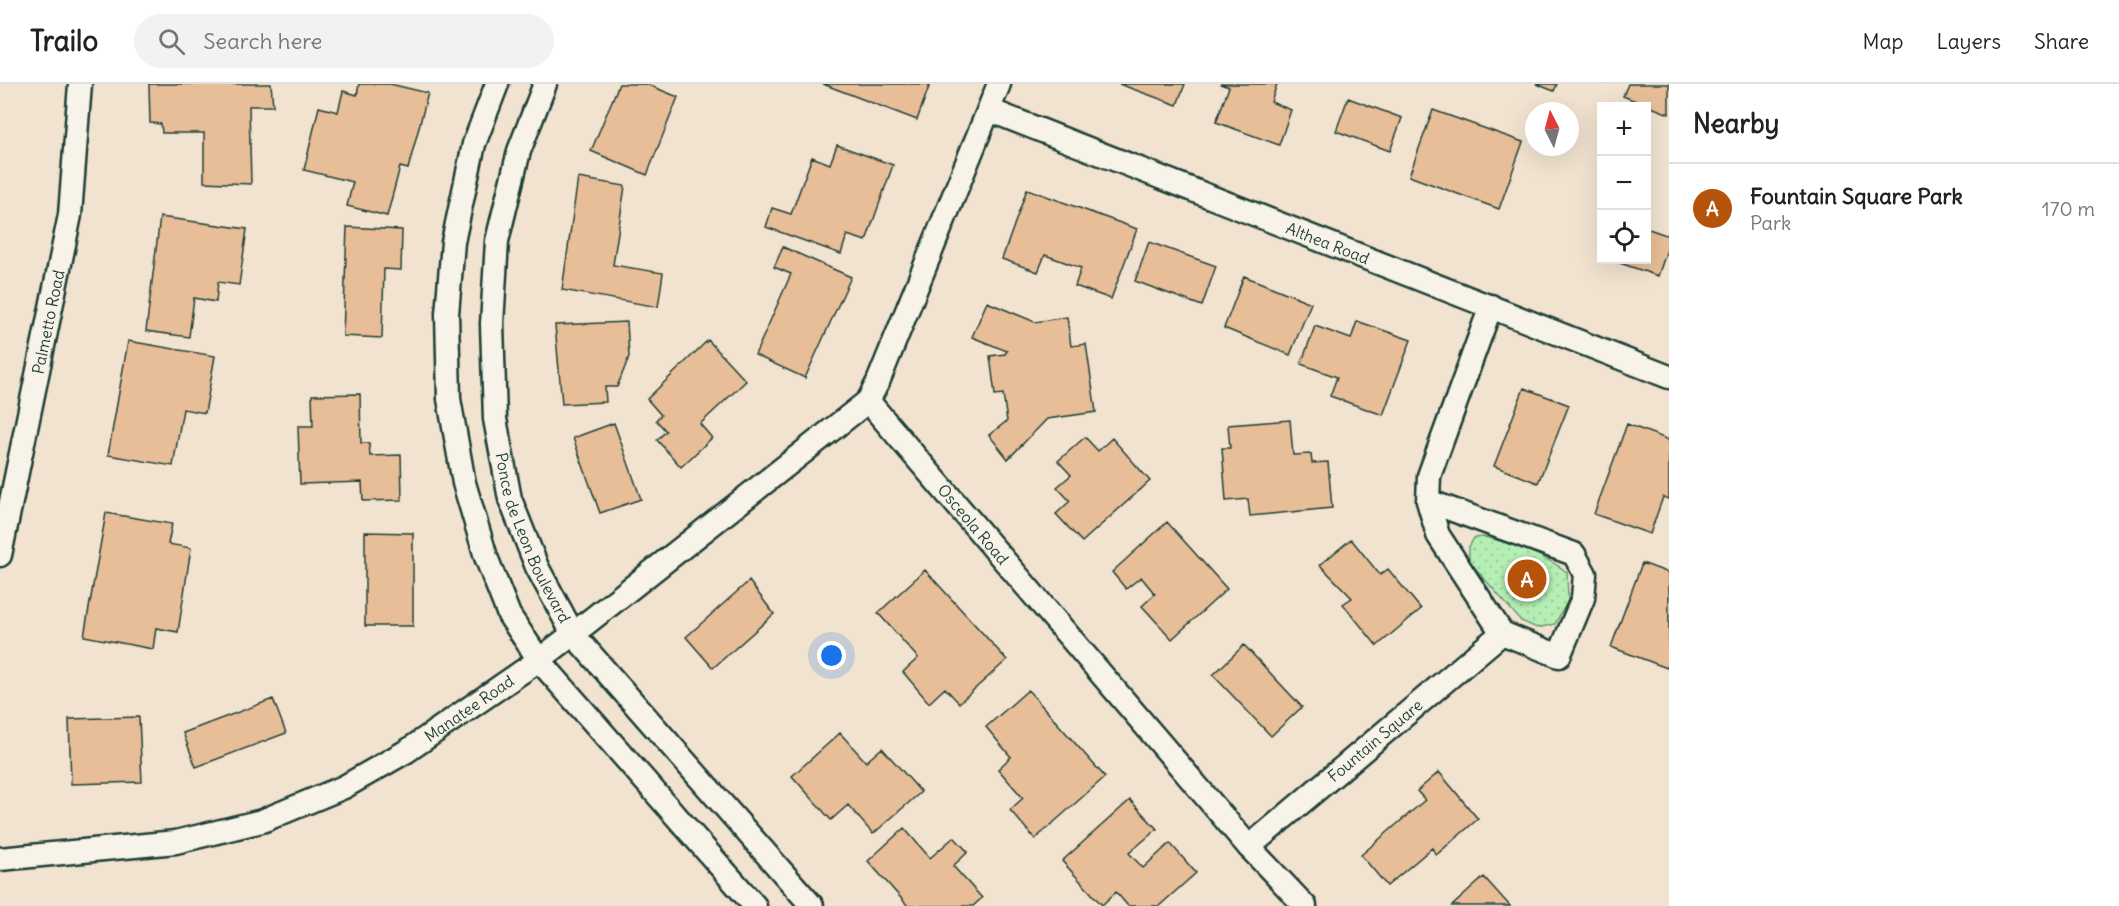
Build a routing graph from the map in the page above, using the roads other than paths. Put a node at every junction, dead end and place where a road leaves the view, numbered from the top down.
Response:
1 (80, 84) edge
2 (497, 84) edge
3 (545, 84) edge
4 (999, 84) edge
5 (989, 110) junction
6 (1491, 306) junction
7 (1669, 377) edge
8 (868, 401) junction
9 (1428, 501) junction
10 (0, 555) edge
11 (1502, 633) junction
12 (573, 634) junction
13 (539, 660) junction
14 (1249, 847) junction
15 (0, 859) edge
16 (755, 906) edge
17 (812, 906) edge
18 (1305, 906) edge

1 - 10 street, Palmetto Road
2 - 13 street
3 - 12 street, Ponce de Leon Boulevard
4 - 5 street
5 - 6 street, Althea Road
5 - 8 street
6 - 7 street, Althea Road
6 - 9 street
8 - 12 street, Manatee Road
8 - 14 street, Osceola Road
9 - 11 street
9 - 11 street
11 - 14 street, Fountain Square
12 - 13 street, Manatee Road
12 - 17 street, Ponce de Leon Boulevard
13 - 15 street, Manatee Road
13 - 16 street
14 - 18 street, Osceola Road

